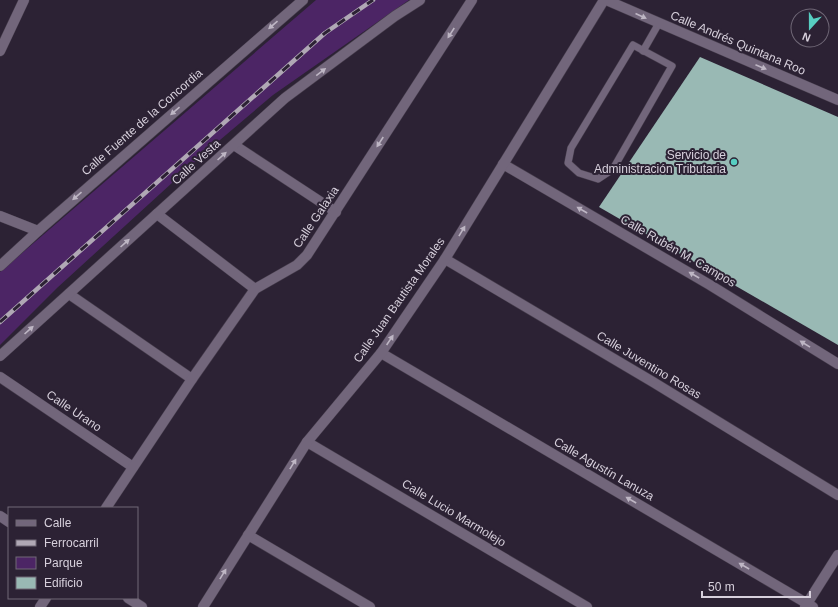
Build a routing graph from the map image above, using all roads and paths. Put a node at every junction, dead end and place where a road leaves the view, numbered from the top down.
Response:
1 (24, 0) edge
2 (420, 0) edge
3 (472, 0) edge
4 (605, 0) edge
5 (298, 1) edge
6 (659, 23) junction
7 (0, 50) edge
8 (643, 51) junction
9 (838, 100) edge
10 (234, 145) junction
11 (503, 164) junction
12 (336, 212) junction
13 (157, 214) junction
14 (0, 216) edge
15 (38, 231) junction
16 (445, 259) junction
17 (0, 266) edge
18 (255, 289) junction
19 (69, 294) junction
20 (381, 353) junction
21 (0, 356) edge
22 (838, 364) edge
23 (0, 377) edge
24 (192, 379) junction
25 (307, 442) junction
26 (133, 467) junction
27 (838, 495) edge
28 (107, 507) edge
29 (248, 535) junction
30 (838, 555) edge
31 (130, 599) edge
32 (809, 606) edge
33 (142, 607) edge
34 (203, 607) edge
35 (370, 607) edge
36 (587, 607) edge

1 - 7 street
10 -> 2 street, Calle Vesta
3 -> 12 street, Calle Galaxia
4 -> 6 street, Calle Andrés Quintana Roo
4 - 11 street, Calle Juan Bautista Morales
5 -> 15 street, Calle Fuente de la Concordia
6 - 8 lane
6 -> 9 street, Calle Andrés Quintana Roo
8 - 8 lane
10 - 12 street
13 -> 10 street, Calle Vesta
16 -> 11 street, Calle Juan Bautista Morales
22 -> 11 street, Calle Rubén M. Campos
12 - 18 street, Calle Galaxia
13 - 18 street
19 -> 13 street, Calle Vesta
14 - 15 street
15 - 17 street, Calle Fuente de la Concordia
20 -> 16 street, Calle Juan Bautista Morales
16 - 27 street, Calle Juventino Rosas
18 - 24 street, Calle Galaxia
21 -> 19 street, Calle Vesta
19 - 24 street
20 - 25 street, Calle Juan Bautista Morales
32 -> 20 street, Calle Agustín Lanuza
23 - 26 street, Calle Urano
24 - 26 street, Calle Galaxia
29 -> 25 street, Calle Juan Bautista Morales
25 - 36 street, Calle Lucio Marmolejo
26 - 28 street, Calle Galaxia
34 -> 29 street, Calle Juan Bautista Morales
29 - 35 street
30 - 32 street
31 - 33 street

